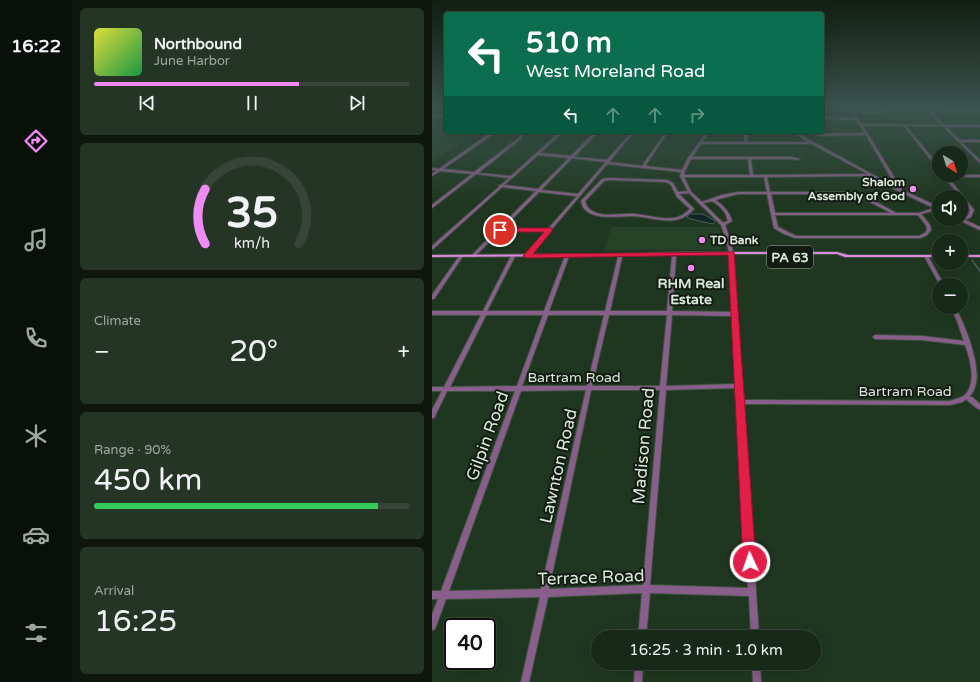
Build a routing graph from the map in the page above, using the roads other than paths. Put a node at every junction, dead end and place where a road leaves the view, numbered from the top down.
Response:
1 (483, 140) edge
2 (518, 140) edge
3 (553, 140) edge
4 (589, 140) edge
5 (625, 140) edge
6 (662, 140) edge
7 (703, 140) edge
8 (746, 140) edge
9 (806, 140) edge
10 (870, 140) edge
11 (916, 140) edge
12 (960, 142) joint
13 (980, 142) edge
14 (701, 143) junction
15 (747, 143) junction
16 (812, 143) junction
17 (537, 154) junction
18 (573, 157) junction
19 (690, 158) junction
20 (749, 158) junction
21 (798, 159) dead end
22 (932, 160) edge
23 (980, 161) edge
24 (607, 162) junction
25 (643, 167) junction
26 (432, 169) edge
27 (440, 170) junction
28 (683, 171) junction
29 (475, 173) junction
30 (432, 175) edge
31 (765, 175) junction
32 (872, 175) junction
33 (682, 176) junction
34 (752, 176) junction
35 (968, 176) edge
36 (980, 176) edge
37 (511, 177) junction
38 (950, 182) edge
39 (500, 186) junction
40 (957, 190) edge
41 (539, 191) junction
42 (901, 191) junction
43 (690, 192) junction
44 (768, 192) junction
45 (676, 193) junction
46 (578, 195) junction
47 (712, 200) junction
48 (701, 203) junction
49 (932, 205) edge
50 (968, 205) edge
51 (432, 207) edge
52 (932, 210) edge
53 (894, 213) junction
54 (773, 214) junction
55 (919, 214) junction
56 (968, 217) edge
57 (968, 223) edge
58 (723, 225) junction
59 (980, 229) edge
60 (500, 230) junction
61 (549, 230) junction
62 (432, 248) edge
63 (613, 255) junction
64 (732, 255) junction
65 (432, 256) edge
66 (461, 256) junction
67 (473, 256) junction
68 (513, 256) junction
69 (527, 256) junction
70 (567, 256) junction
71 (926, 256) junction
72 (932, 256) edge
73 (968, 256) edge
74 (980, 256) edge
75 (620, 257) junction
76 (674, 257) junction
77 (938, 278) edge
78 (432, 298) edge
79 (432, 313) edge
80 (484, 313) junction
81 (545, 313) junction
82 (607, 313) junction
83 (668, 313) junction
84 (734, 314) junction
85 (956, 314) edge
86 (874, 338) dead end
87 (967, 343) junction
88 (740, 386) junction
89 (447, 388) junction
90 (663, 388) junction
91 (432, 389) edge
92 (518, 389) junction
93 (589, 389) junction
94 (970, 399) junction
95 (741, 402) junction
96 (980, 407) edge
97 (432, 416) edge
98 (646, 589) junction
99 (752, 592) junction
100 (544, 593) junction
101 (432, 595) edge
102 (444, 595) junction
103 (432, 626) edge
104 (643, 630) edge
105 (754, 630) edge
106 (639, 670) edge
107 (757, 670) edge
108 (525, 682) edge
109 (638, 682) edge
110 (758, 682) edge

1 - 27 street
2 - 29 street
3 - 17 street
4 - 18 street
5 - 24 street
6 - 25 street
7 - 14 street
8 - 15 street
9 - 16 street
10 - 42 street
11 - 22 street
12 - 13 street
12 - 23 street
14 - 15 street
14 - 19 street
15 - 16 street
16 - 32 street
17 - 18 street
17 - 37 street
18 - 24 street
18 - 41 street
19 - 20 street
19 - 28 street
20 - 21 street
20 - 34 street
24 - 25 street
24 - 46 street
25 - 28 street
26 - 27 street
27 - 29 street
27 - 30 street
28 - 33 street
29 - 37 street
29 - 51 street
31 - 32 street
31 - 34 street
31 - 44 street
32 - 42 street
33 - 34 street
33 - 43 street
35 - 36 street
37 - 39 street
38 - 40 street
39 - 41 street
39 - 62 street
41 - 46 street
41 - 60 street
42 - 49 street
43 - 45 street
43 - 48 street
44 - 47 street
44 - 53 street
44 - 54 street
45 - 45 street
46 - 61 street
47 - 48 street
47 - 58 street
48 - 58 street
50 - 56 street
52 - 55 street
53 - 54 street
53 - 55 street
54 - 55 street
57 - 59 street
58 - 64 street
60 - 61 street
60 - 67 street
61 - 69 street
63 - 64 main road, PA 63
63 - 70 main road, PA 63
63 - 75 main road, PA 63
64 - 71 main road, PA 63
64 - 76 main road, PA 63
64 - 84 street
65 - 66 main road, PA 63
66 - 67 main road, PA 63
66 - 78 street
67 - 68 main road, PA 63
68 - 69 main road, PA 63
68 - 80 street
69 - 70 main road, PA 63
70 - 81 street, Gilpin Road
71 - 72 main road, PA 63
71 - 77 street
73 - 74 main road
75 - 76 main road, PA 63
75 - 82 street, Lawnton Road
76 - 83 street, Madison Road
79 - 80 street
80 - 81 street
80 - 89 street
81 - 82 street
81 - 92 street, Gilpin Road
82 - 83 street
82 - 93 street, Lawnton Road
83 - 84 street
83 - 90 street, Madison Road
84 - 88 street
85 - 87 street, Bartram Road
86 - 87 street
87 - 94 street, Bartram Road
88 - 90 street, Bartram Road
88 - 95 street
89 - 91 street, Bartram Road
89 - 92 street, Bartram Road
89 - 97 street
90 - 93 street, Bartram Road
90 - 98 street, Madison Road
92 - 93 street, Bartram Road
92 - 102 street, Gilpin Road
93 - 100 street, Lawnton Road
94 - 95 street, Bartram Road
94 - 96 street
95 - 99 street
98 - 99 street, Terrace Road
98 - 100 street, Terrace Road
98 - 104 street, Madison Road
99 - 105 street
100 - 102 street, Terrace Road
100 - 108 street, Lawnton Road
101 - 102 street, Terrace Road
102 - 103 street, Gilpin Road
106 - 109 street
107 - 110 street

